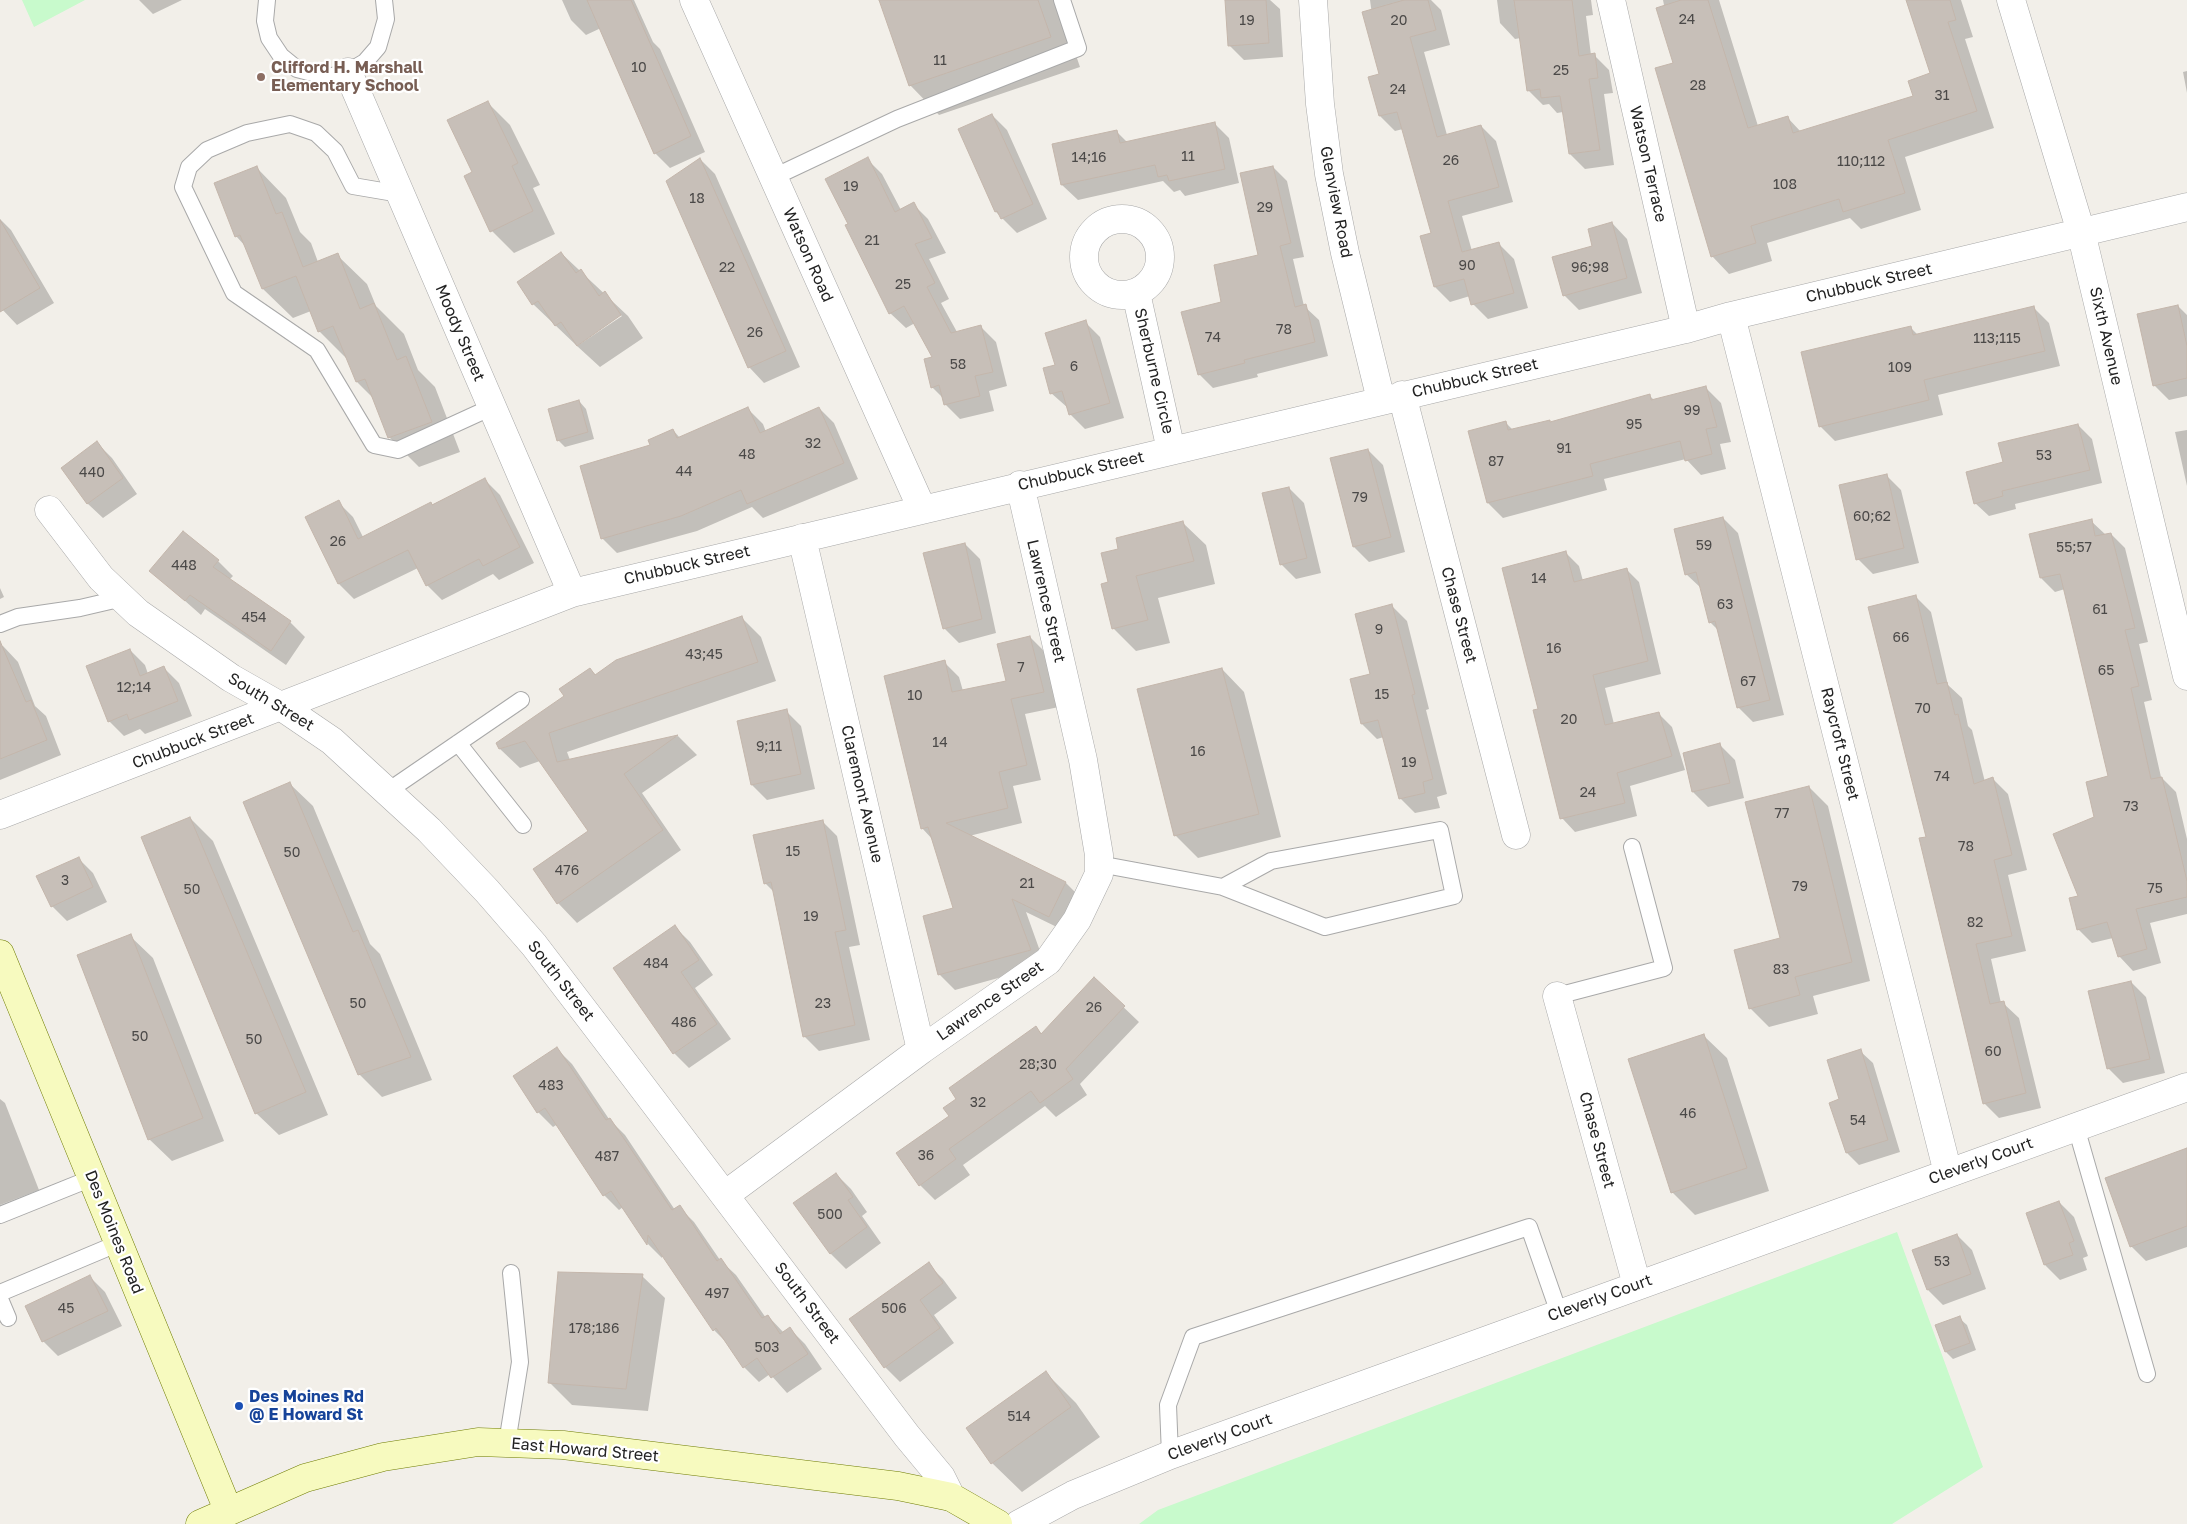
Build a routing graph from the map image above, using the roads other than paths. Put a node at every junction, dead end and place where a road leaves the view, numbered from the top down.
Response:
1 (267, 0) edge
2 (384, 0) edge
3 (694, 0) edge
4 (1062, 0) edge
5 (1313, 0) edge
6 (1611, 0) edge
7 (2011, 0) edge
8 (348, 72) junction
9 (774, 177) junction
10 (400, 194) junction
11 (2187, 207) edge
12 (2081, 232) junction
13 (1136, 293) dead end
14 (1731, 316) junction
15 (1686, 329) junction
16 (1391, 397) junction
17 (492, 408) junction
18 (1172, 450) junction
19 (1020, 486) junction
20 (922, 509) junction
21 (49, 510) dead end
22 (802, 538) junction
23 (572, 593) junction
24 (122, 598) junction
25 (0, 624) edge
26 (2187, 676) edge
27 (521, 700) dead end
28 (282, 707) junction
29 (458, 742) junction
30 (388, 791) junction
31 (0, 815) edge
32 (523, 825) dead end
33 (1516, 835) dead end
34 (1632, 847) dead end
35 (1099, 864) junction
36 (1223, 887) junction
37 (0, 954) edge
38 (1557, 996) joint
39 (921, 1050) junction
40 (2187, 1088) edge
41 (2076, 1127) junction
42 (1948, 1173) junction
43 (92, 1178) junction
44 (725, 1195) junction
45 (0, 1216) edge
46 (119, 1244) junction
47 (510, 1273) dead end
48 (1637, 1285) junction
49 (0, 1293) edge
50 (0, 1299) edge
51 (1559, 1313) junction
52 (8, 1318) dead end
53 (2147, 1374) dead end
54 (507, 1443) junction
55 (1170, 1455) junction
56 (951, 1497) junction
57 (228, 1510) junction
58 (200, 1524) edge
59 (998, 1524) edge
60 (1019, 1524) edge

1 - 8 lane
2 - 8 lane
3 - 9 street, Watson Road
4 - 9 lane
5 - 16 street, Glenview Road
6 - 15 street, Watson Terrace
7 - 12 street, Sixth Avenue
8 - 10 street, Moody Street
9 - 20 street, Watson Road
10 - 17 street, Moody Street
10 - 17 lane
11 - 12 street, Chubbuck Street
12 - 14 street, Chubbuck Street
12 - 26 street, Sixth Avenue
13 - 18 street, Sherburne Circle
14 - 15 street, Chubbuck Street
14 - 42 street, Raycroft Street
15 - 16 street, Chubbuck Street
16 - 18 street, Chubbuck Street
16 - 33 street, Chase Street
17 - 23 street, Moody Street
18 - 19 street, Chubbuck Street
19 - 20 street, Chubbuck Street
19 - 35 street, Lawrence Street
20 - 22 street, Chubbuck Street
21 - 24 street, South Street
22 - 23 street, Chubbuck Street
22 - 39 street, Claremont Avenue
23 - 28 street, Chubbuck Street
24 - 25 lane
24 - 28 street, South Street
27 - 29 lane
28 - 30 street, South Street
28 - 31 street, Chubbuck Street
29 - 30 lane
29 - 32 lane
30 - 44 street, South Street
34 - 38 lane
35 - 36 lane
35 - 39 street, Lawrence Street
36 - 36 lane
37 - 43 main road, Des Moines Road
38 - 48 street, Chase Street
39 - 44 street, Lawrence Street
40 - 41 street, Cleverly Court
41 - 42 street, Cleverly Court
41 - 53 lane
42 - 48 street, Cleverly Court
43 - 45 lane
43 - 46 main road, Des Moines Road
44 - 56 street, South Street
46 - 49 lane
46 - 57 main road, Des Moines Road
47 - 54 lane
48 - 51 street, Cleverly Court
50 - 52 lane
51 - 55 street, Cleverly Court
51 - 55 lane
54 - 56 main road, East Howard Street
54 - 57 main road, East Howard Street
55 - 60 street, Cleverly Court
56 - 59 main road
57 - 58 main road, East Howard Street

